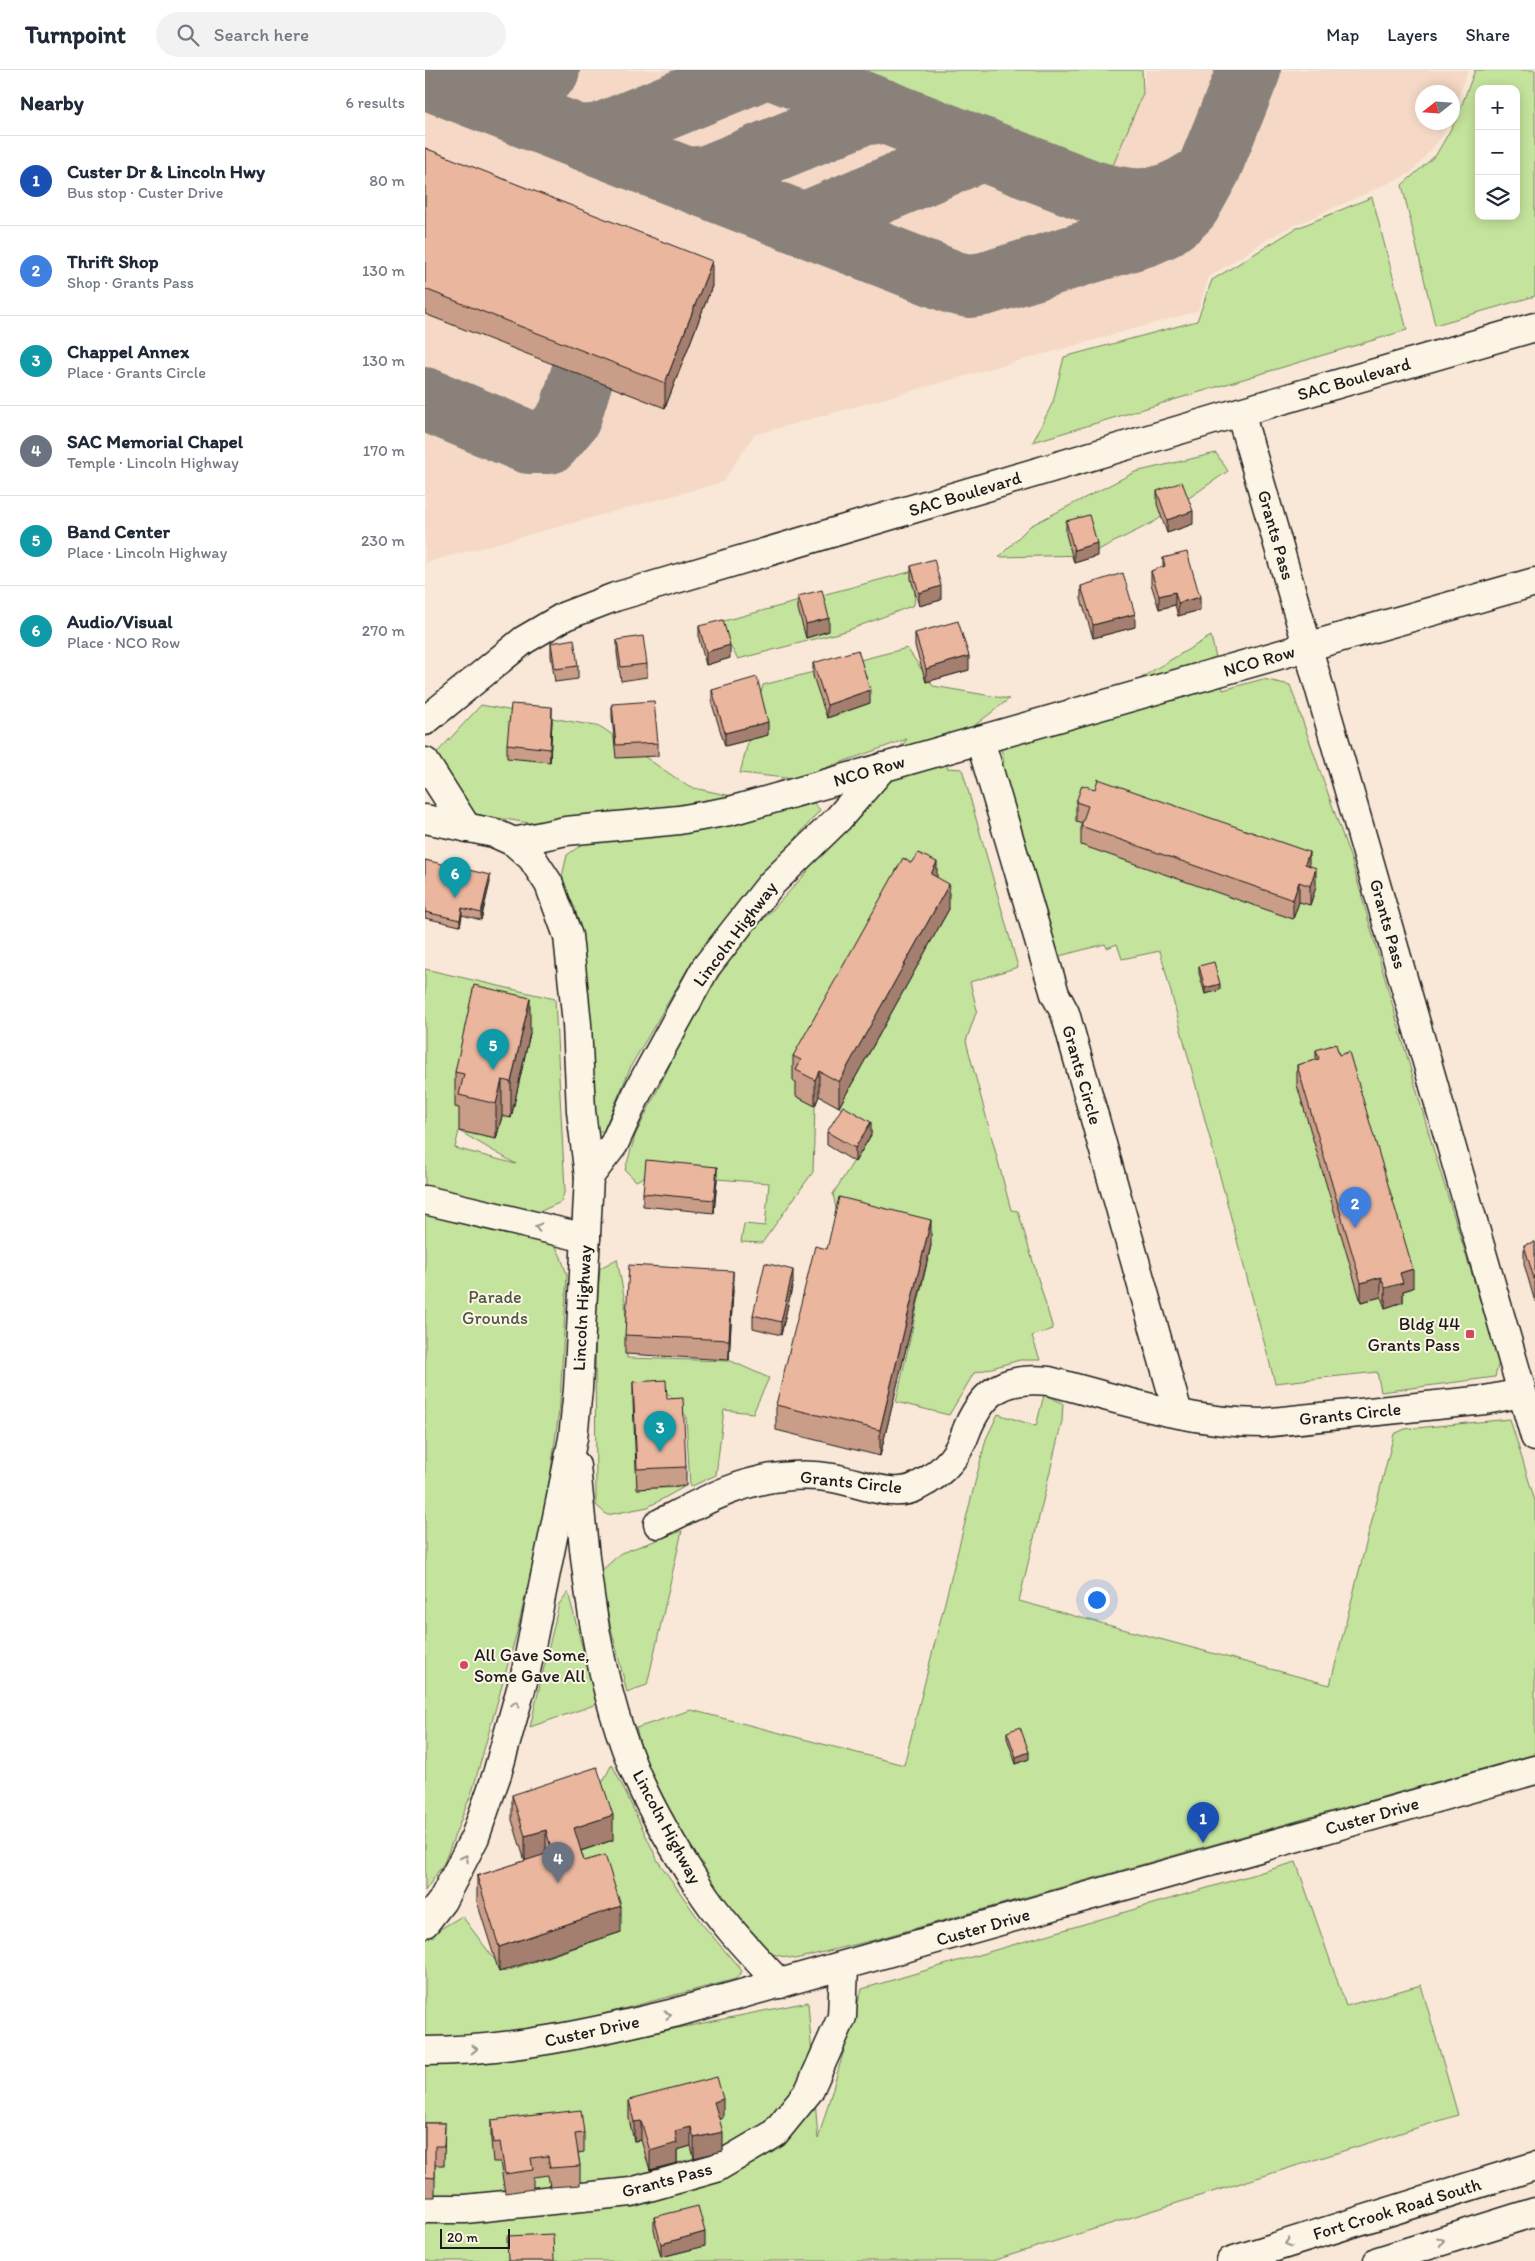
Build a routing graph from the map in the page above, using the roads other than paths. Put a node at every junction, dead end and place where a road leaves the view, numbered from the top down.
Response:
1 (1535, 327) edge
2 (1240, 412) junction
3 (1535, 582) edge
4 (1308, 647) junction
5 (425, 721) edge
6 (980, 740) junction
7 (425, 762) edge
8 (883, 767) junction
9 (425, 819) edge
10 (467, 828) junction
11 (514, 842) junction
12 (589, 1178) junction
13 (425, 1200) edge
14 (586, 1238) junction
15 (1522, 1393) junction
16 (1178, 1414) junction
17 (1535, 1437) edge
18 (573, 1438) junction
19 (658, 1524) dead end
20 (1535, 1770) edge
21 (425, 1923) edge
22 (844, 1967) junction
23 (780, 1984) junction
24 (425, 2051) edge
25 (1535, 2166) edge
26 (425, 2209) edge
27 (1535, 2212) edge
28 (1231, 2261) edge
29 (1378, 2261) edge

1 - 2 street, SAC Boulevard
2 - 4 street, Grants Pass
2 - 5 street, SAC Boulevard
3 - 4 street, NCO Row
4 - 6 street, NCO Row
4 - 15 street, Grants Pass
6 - 8 street, NCO Row
6 - 16 street, Grants Circle
7 - 10 street
8 - 11 street, NCO Row
8 - 12 street, Lincoln Highway
9 - 10 street
10 - 11 street
11 - 12 street, Lincoln Highway
12 - 14 street, Lincoln Highway
14 -> 13 street
14 - 18 street, Lincoln Highway
15 - 16 street, Grants Circle
15 - 17 street, Grants Pass
16 - 19 street, Grants Circle
21 -> 18 street, Lincoln Highway
18 - 23 street, Lincoln Highway
20 - 22 street, Custer Drive
22 - 23 street, Custer Drive
22 - 26 street, Grants Pass
24 -> 23 street, Custer Drive
25 -> 28 street, Fort Crook Road South
29 -> 27 street

